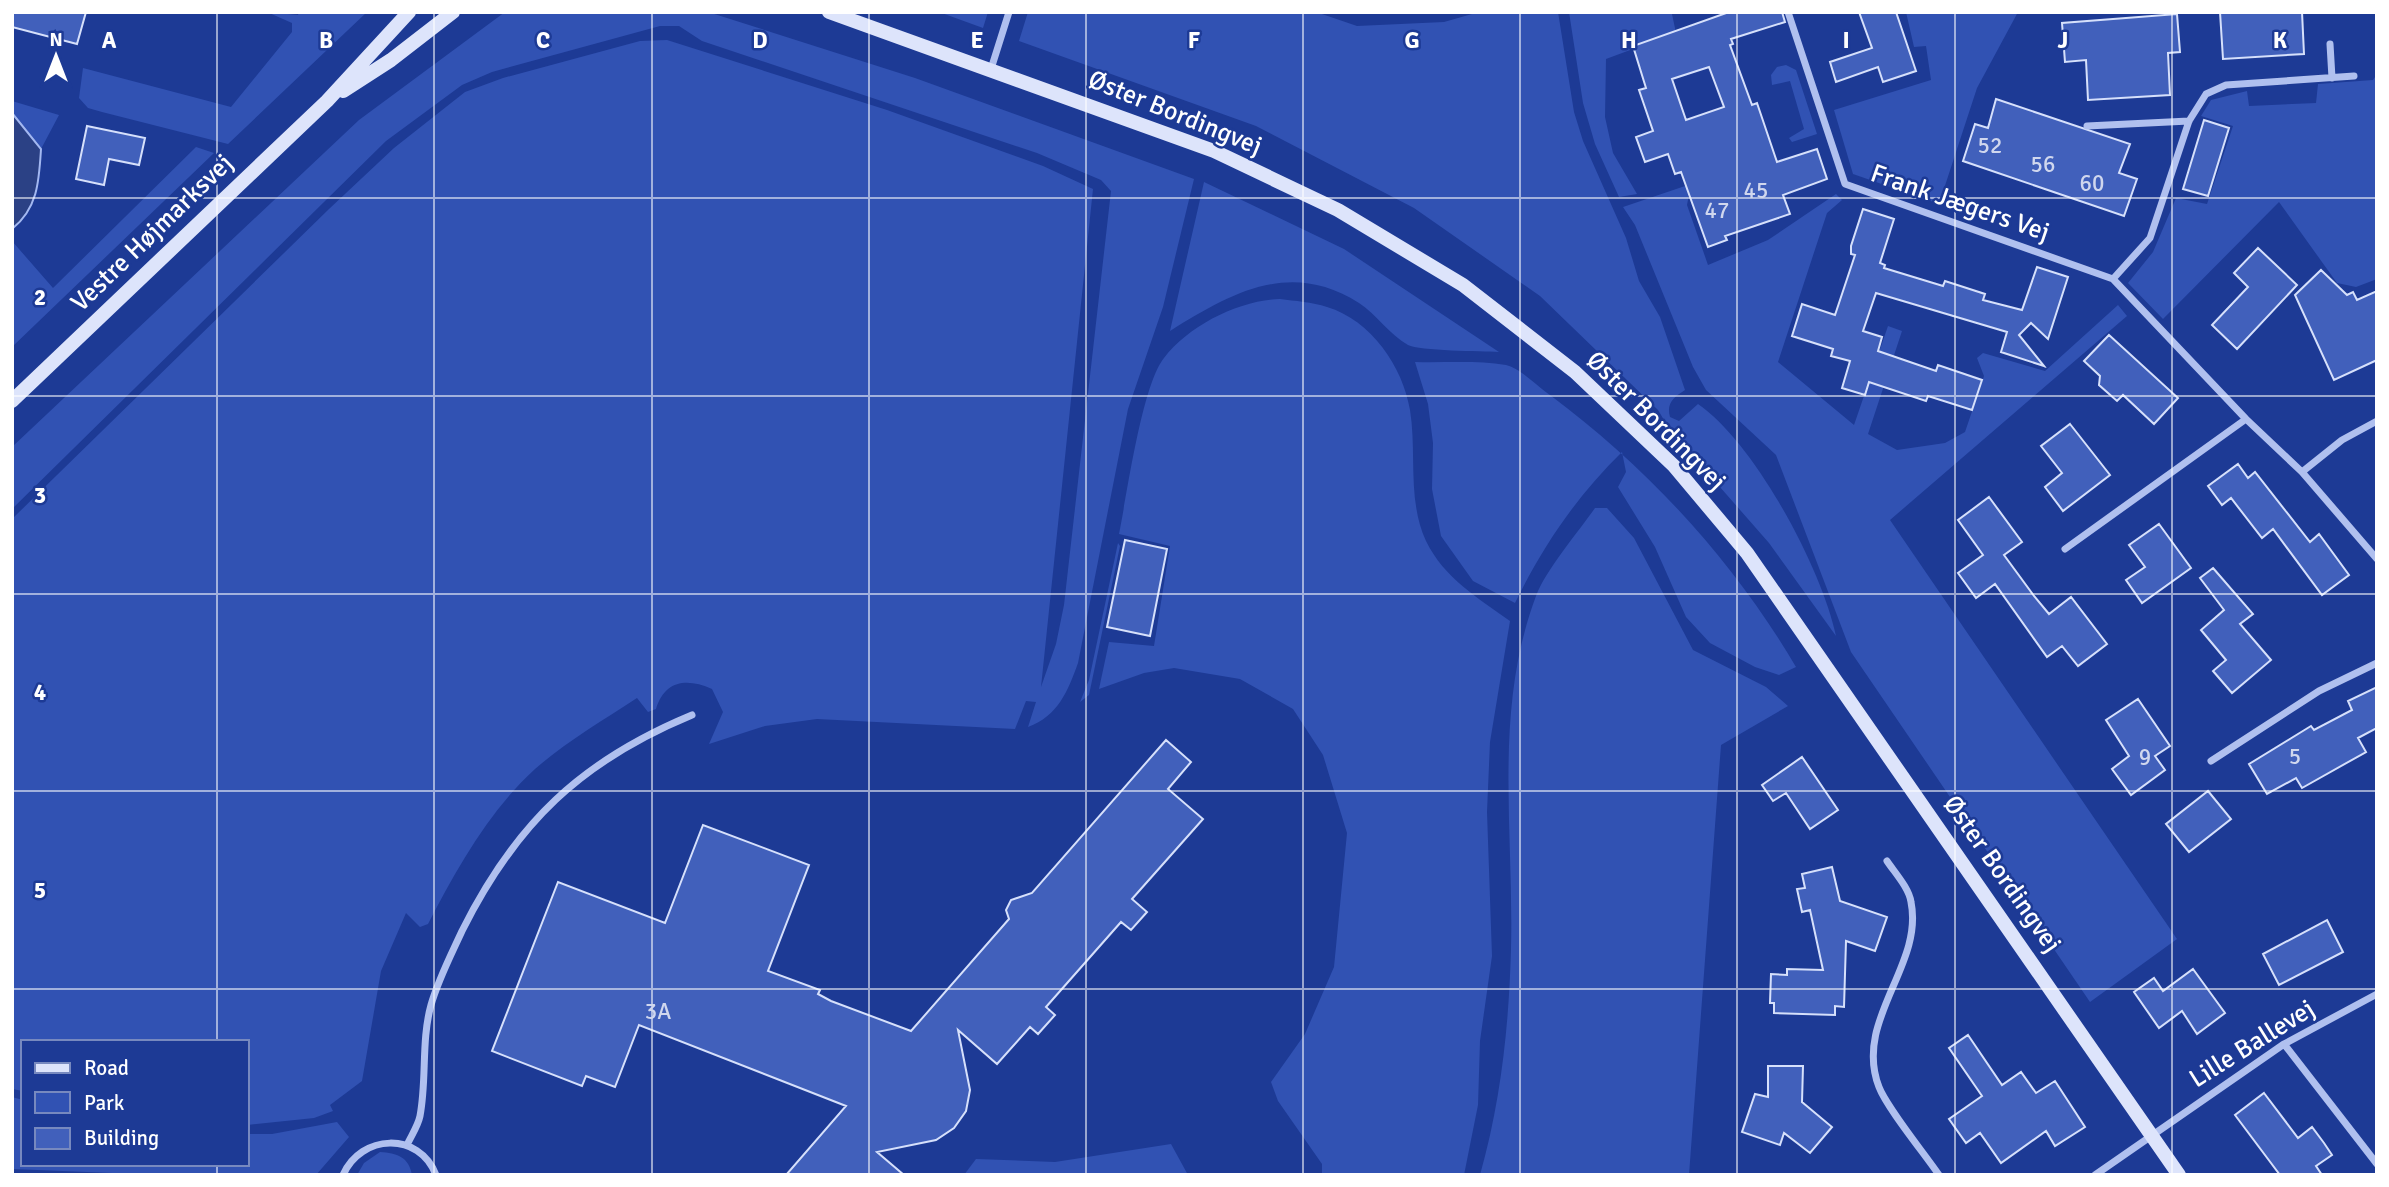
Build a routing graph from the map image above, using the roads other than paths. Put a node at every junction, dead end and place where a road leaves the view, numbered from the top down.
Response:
1 (409, 12) edge
2 (453, 12) edge
3 (817, 12) edge
4 (1010, 12) edge
5 (1788, 12) edge
6 (834, 15) edge
7 (2330, 44) dead end
8 (991, 69) junction
9 (2354, 76) dead end
10 (2332, 78) junction
11 (327, 101) junction
12 (2189, 121) junction
13 (2087, 126) dead end
14 (2113, 279) junction
15 (12, 401) edge
16 (2246, 419) junction
17 (2377, 421) edge
18 (2302, 472) junction
19 (2065, 550) dead end
20 (2377, 559) edge
21 (2377, 663) edge
22 (692, 715) dead end
23 (2211, 761) dead end
24 (1887, 861) dead end
25 (2377, 994) edge
26 (2284, 1044) junction
27 (2152, 1135) junction
28 (407, 1145) junction
29 (2377, 1164) edge
30 (343, 1175) edge
31 (436, 1175) edge
32 (1939, 1175) edge
33 (2095, 1175) edge
34 (2179, 1175) edge

1 - 11 street, Vestre Højmarksvej
2 - 11 street, Vestre Højmarksvej
3 - 6 street, Øster Bordingvej
4 - 8 street
5 - 14 street, Frank Jægers Vej
6 - 8 street, Øster Bordingvej
7 - 10 street
8 - 27 street, Øster Bordingvej
9 - 10 street
10 - 12 street
11 - 15 street, Vestre Højmarksvej
12 - 13 street
12 - 14 street
14 - 16 street, Frank Jægers Vej
16 - 18 street, Frank Jægers Vej
16 - 19 street
17 - 18 street
18 - 20 street, Frank Jægers Vej
21 - 23 street
22 - 28 street
24 - 32 street
25 - 26 street, Lille Ballevej
26 - 27 street, Lille Ballevej
26 - 29 street
27 - 33 street, Lille Ballevej
27 - 34 street, Øster Bordingvej
28 - 30 street
28 - 31 street

